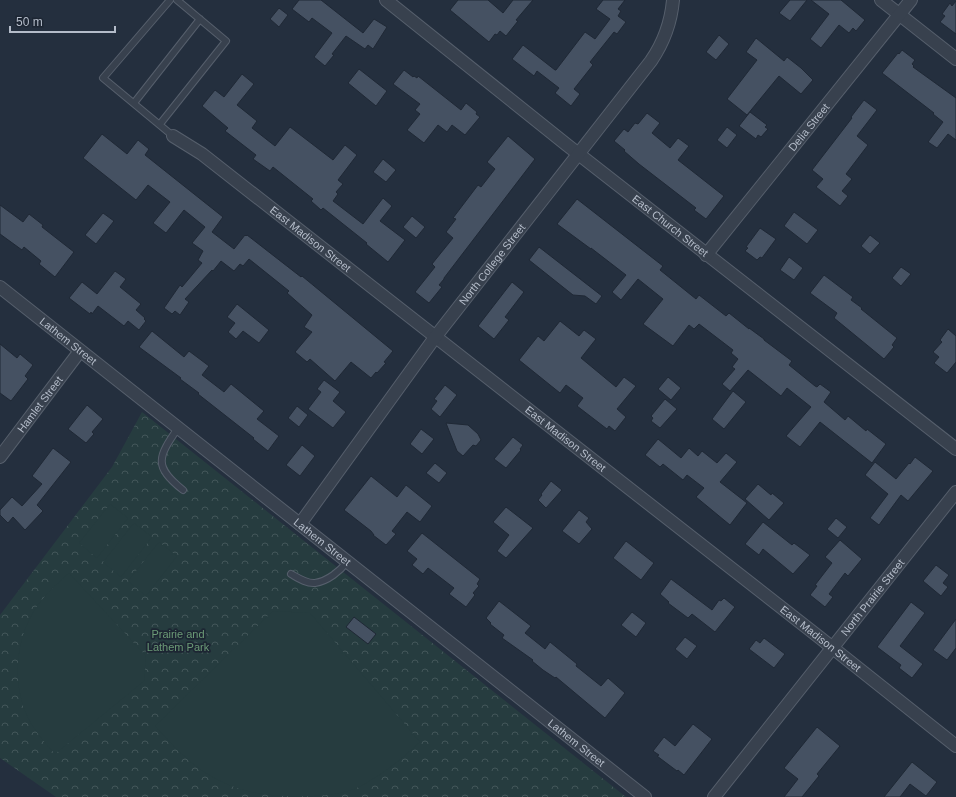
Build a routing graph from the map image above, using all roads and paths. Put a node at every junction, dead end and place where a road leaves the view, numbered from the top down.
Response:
1 (170, 0) edge
2 (176, 0) edge
3 (386, 0) edge
4 (674, 0) edge
5 (881, 0) edge
6 (910, 0) edge
7 (899, 14) junction
8 (200, 19) junction
9 (956, 59) edge
10 (134, 103) junction
11 (160, 124) junction
12 (173, 136) joint
13 (578, 154) junction
14 (706, 255) junction
15 (0, 287) edge
16 (436, 336) junction
17 (80, 351) junction
18 (178, 428) junction
19 (956, 449) edge
20 (0, 457) edge
21 (183, 490) dead end
22 (956, 492) edge
23 (300, 524) junction
24 (347, 562) junction
25 (291, 574) dead end
26 (833, 648) junction
27 (956, 746) edge
28 (645, 797) edge
29 (714, 797) edge

1 - 10 lane
2 - 8 lane
3 - 13 street, East Church Street
4 - 13 street, North College Street
5 - 7 street
6 - 7 street, Delia Street
7 - 9 street
7 - 14 street, Delia Street
8 - 10 lane
8 - 11 lane
10 - 11 lane
11 - 12 lane
12 - 16 street, East Madison Street
13 - 14 street, East Church Street
13 - 16 street, North College Street
14 - 19 street, East Church Street
15 - 17 street, Lathem Street
16 - 23 street, North College Street
16 - 26 street, East Madison Street
17 - 18 street, Lathem Street
17 - 20 street, Hamlet Street
18 - 21 lane
18 - 23 street, Lathem Street
22 - 26 street, North Prairie Street
23 - 24 street, Lathem Street
24 - 25 lane
24 - 28 street, Lathem Street
26 - 27 street, East Madison Street
26 - 29 street, North Prairie Street

